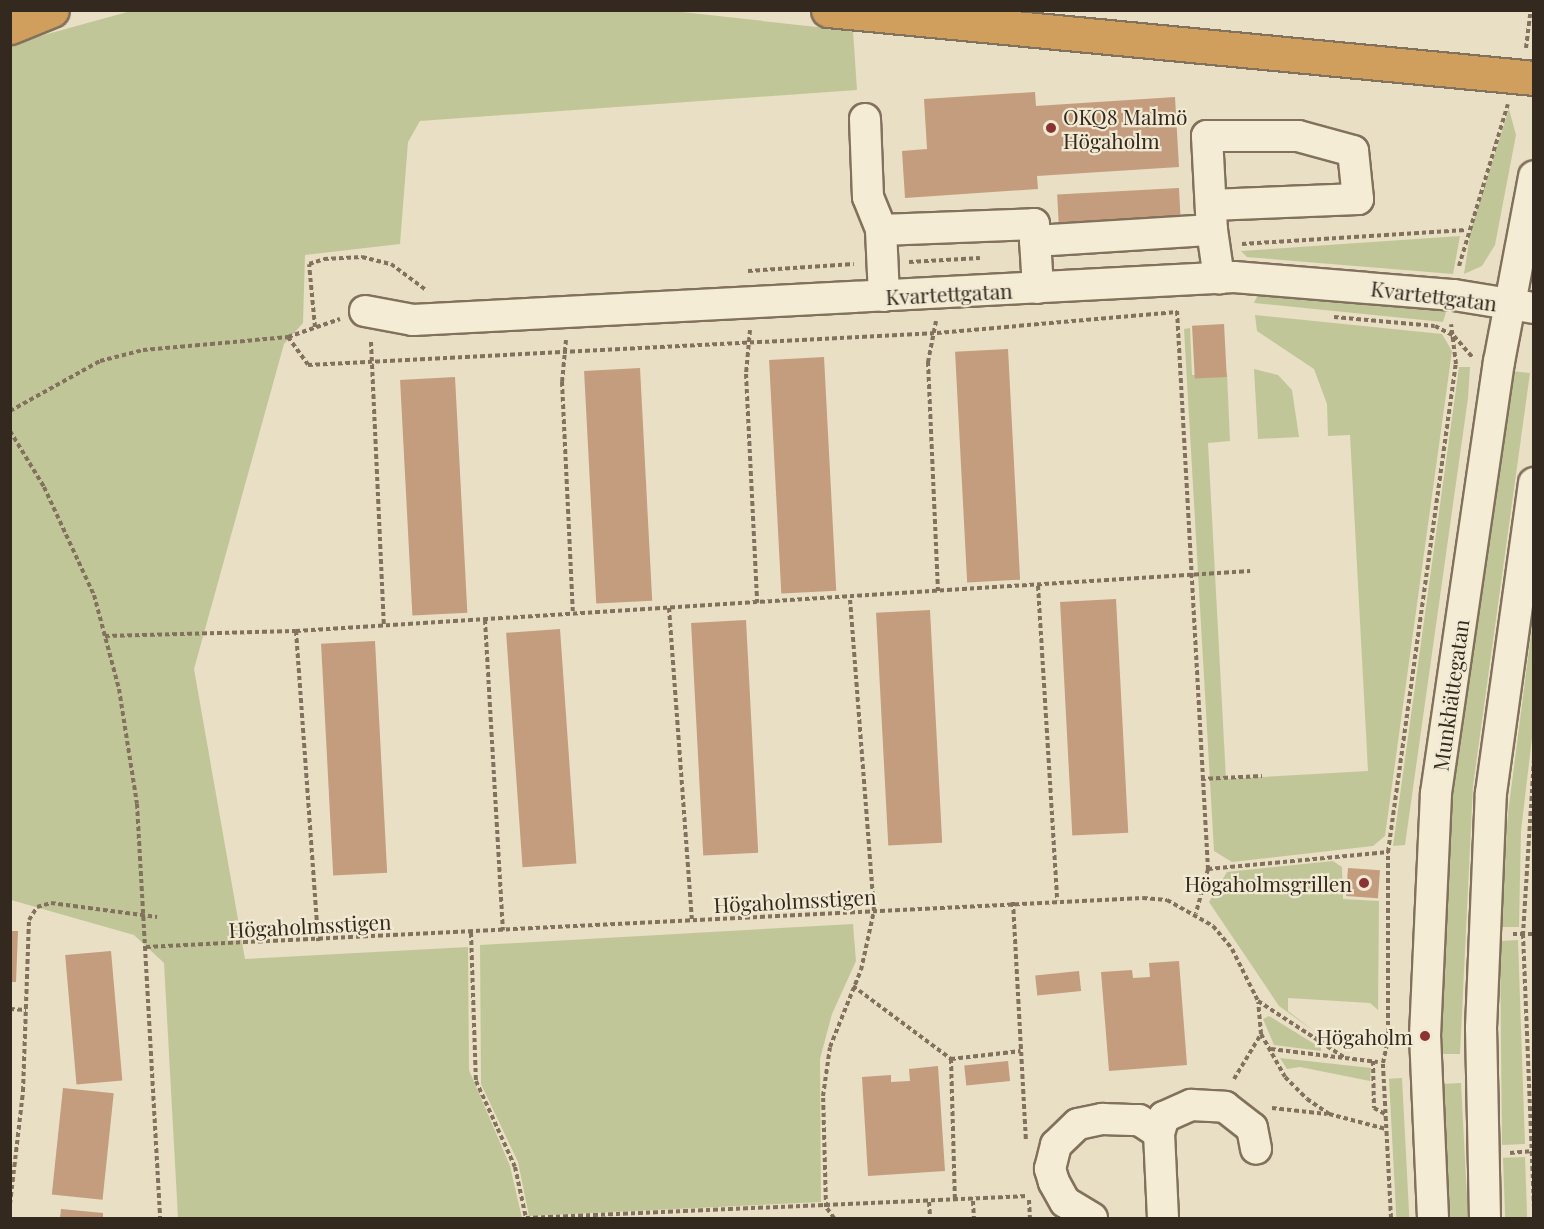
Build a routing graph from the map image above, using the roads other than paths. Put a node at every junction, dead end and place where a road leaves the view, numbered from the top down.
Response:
1 (17, 10) edge
2 (52, 10) edge
3 (828, 10) edge
4 (10, 13) edge
5 (10, 27) edge
6 (1524, 79) edge
7 (865, 119) dead end
8 (1533, 176) edge
9 (1211, 218) junction
10 (881, 230) junction
11 (1035, 240) junction
12 (1219, 278) junction
13 (1038, 288) junction
14 (884, 296) junction
15 (1521, 306) edge
16 (365, 311) road end
17 (1533, 483) edge
18 (1159, 1133) junction
19 (1256, 1149) dead end
20 (1092, 1218) edge
21 (1163, 1218) edge
22 (1432, 1218) edge
23 (1485, 1218) edge

1 - 4 highway
2 - 5 highway
3 - 6 highway
7 - 10 street
8 - 15 street, Munkhättegatan
9 - 9 street
9 - 11 street
9 - 12 street
10 - 11 street
10 - 14 street
11 - 13 street
12 - 13 street, Kvartettgatan
12 - 15 street, Kvartettgatan
13 - 14 street, Kvartettgatan
14 - 16 street, Kvartettgatan
15 - 22 street, Munkhättegatan
17 - 23 street
18 - 19 street
18 - 20 street
18 - 21 street

